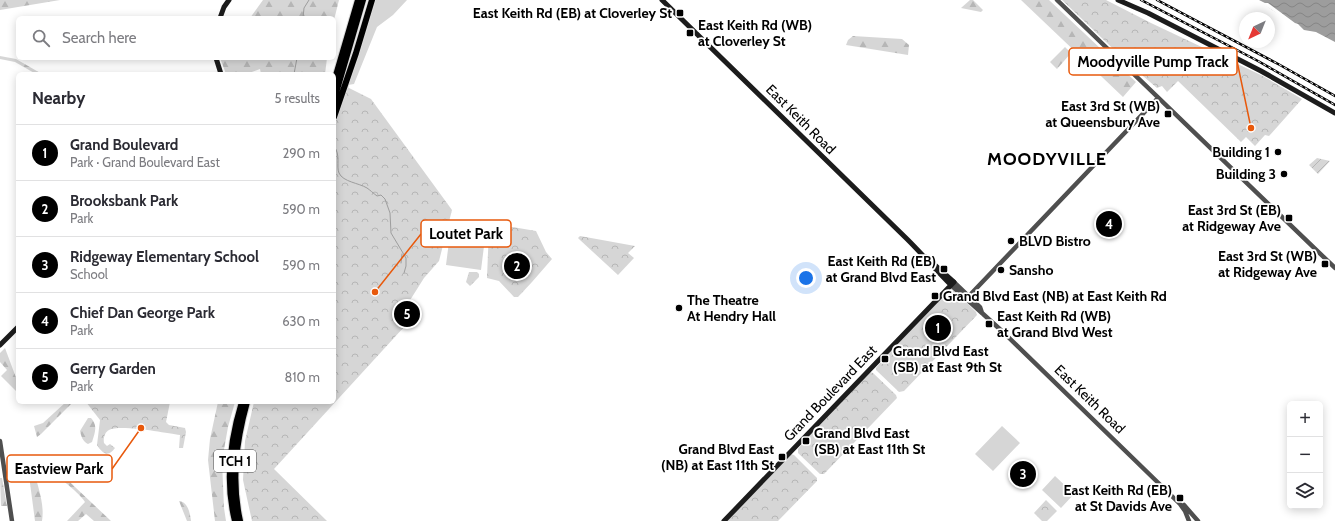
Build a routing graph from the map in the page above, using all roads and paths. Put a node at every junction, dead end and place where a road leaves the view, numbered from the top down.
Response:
1 (229, 0) edge
2 (354, 0) edge
3 (358, 0) edge
4 (363, 0) edge
5 (372, 0) edge
6 (662, 0) edge
7 (1057, 0) edge
8 (1118, 0) edge
9 (1126, 0) edge
10 (1148, 13) junction
11 (354, 14) junction
12 (221, 16) edge
13 (217, 60) edge
14 (220, 72) edge
15 (336, 75) edge
16 (336, 93) edge
17 (1158, 98) junction
18 (336, 111) edge
19 (1335, 113) edge
20 (1335, 268) edge
21 (952, 284) junction
22 (958, 292) junction
23 (969, 296) junction
24 (971, 304) junction
25 (982, 313) junction
26 (16, 329) edge
27 (0, 346) edge
28 (241, 404) edge
29 (246, 404) edge
30 (0, 441) edge
31 (1180, 504) junction
32 (12, 521) edge
33 (235, 521) edge
34 (240, 521) edge
35 (724, 521) edge
36 (1189, 521) edge
37 (1198, 521) edge

1 - 12 main road
2 - 11 highway
3 - 11 highway
4 - 16 highway
5 - 18 highway
6 - 21 main road, East Keith Road
7 - 17 street
8 - 10 main road
9 - 10 main road
10 - 19 main road
11 - 15 highway
13 - 14 main road
17 - 20 street
17 - 23 street
21 - 22 street, East Keith Road
21 - 23 street, East Keith Road
21 - 35 main road, Grand Boulevard East
22 - 23 street
22 - 24 street, East Keith Road
23 - 24 street
23 - 25 street, East Keith Road
24 - 25 street, East Keith Road
25 - 31 street, East Keith Road
26 - 27 main road
28 - 33 highway, TCH 1
29 - 34 highway, TCH 1
30 - 32 street
31 - 36 street, East Keith Road
31 - 37 street, East Keith Road

